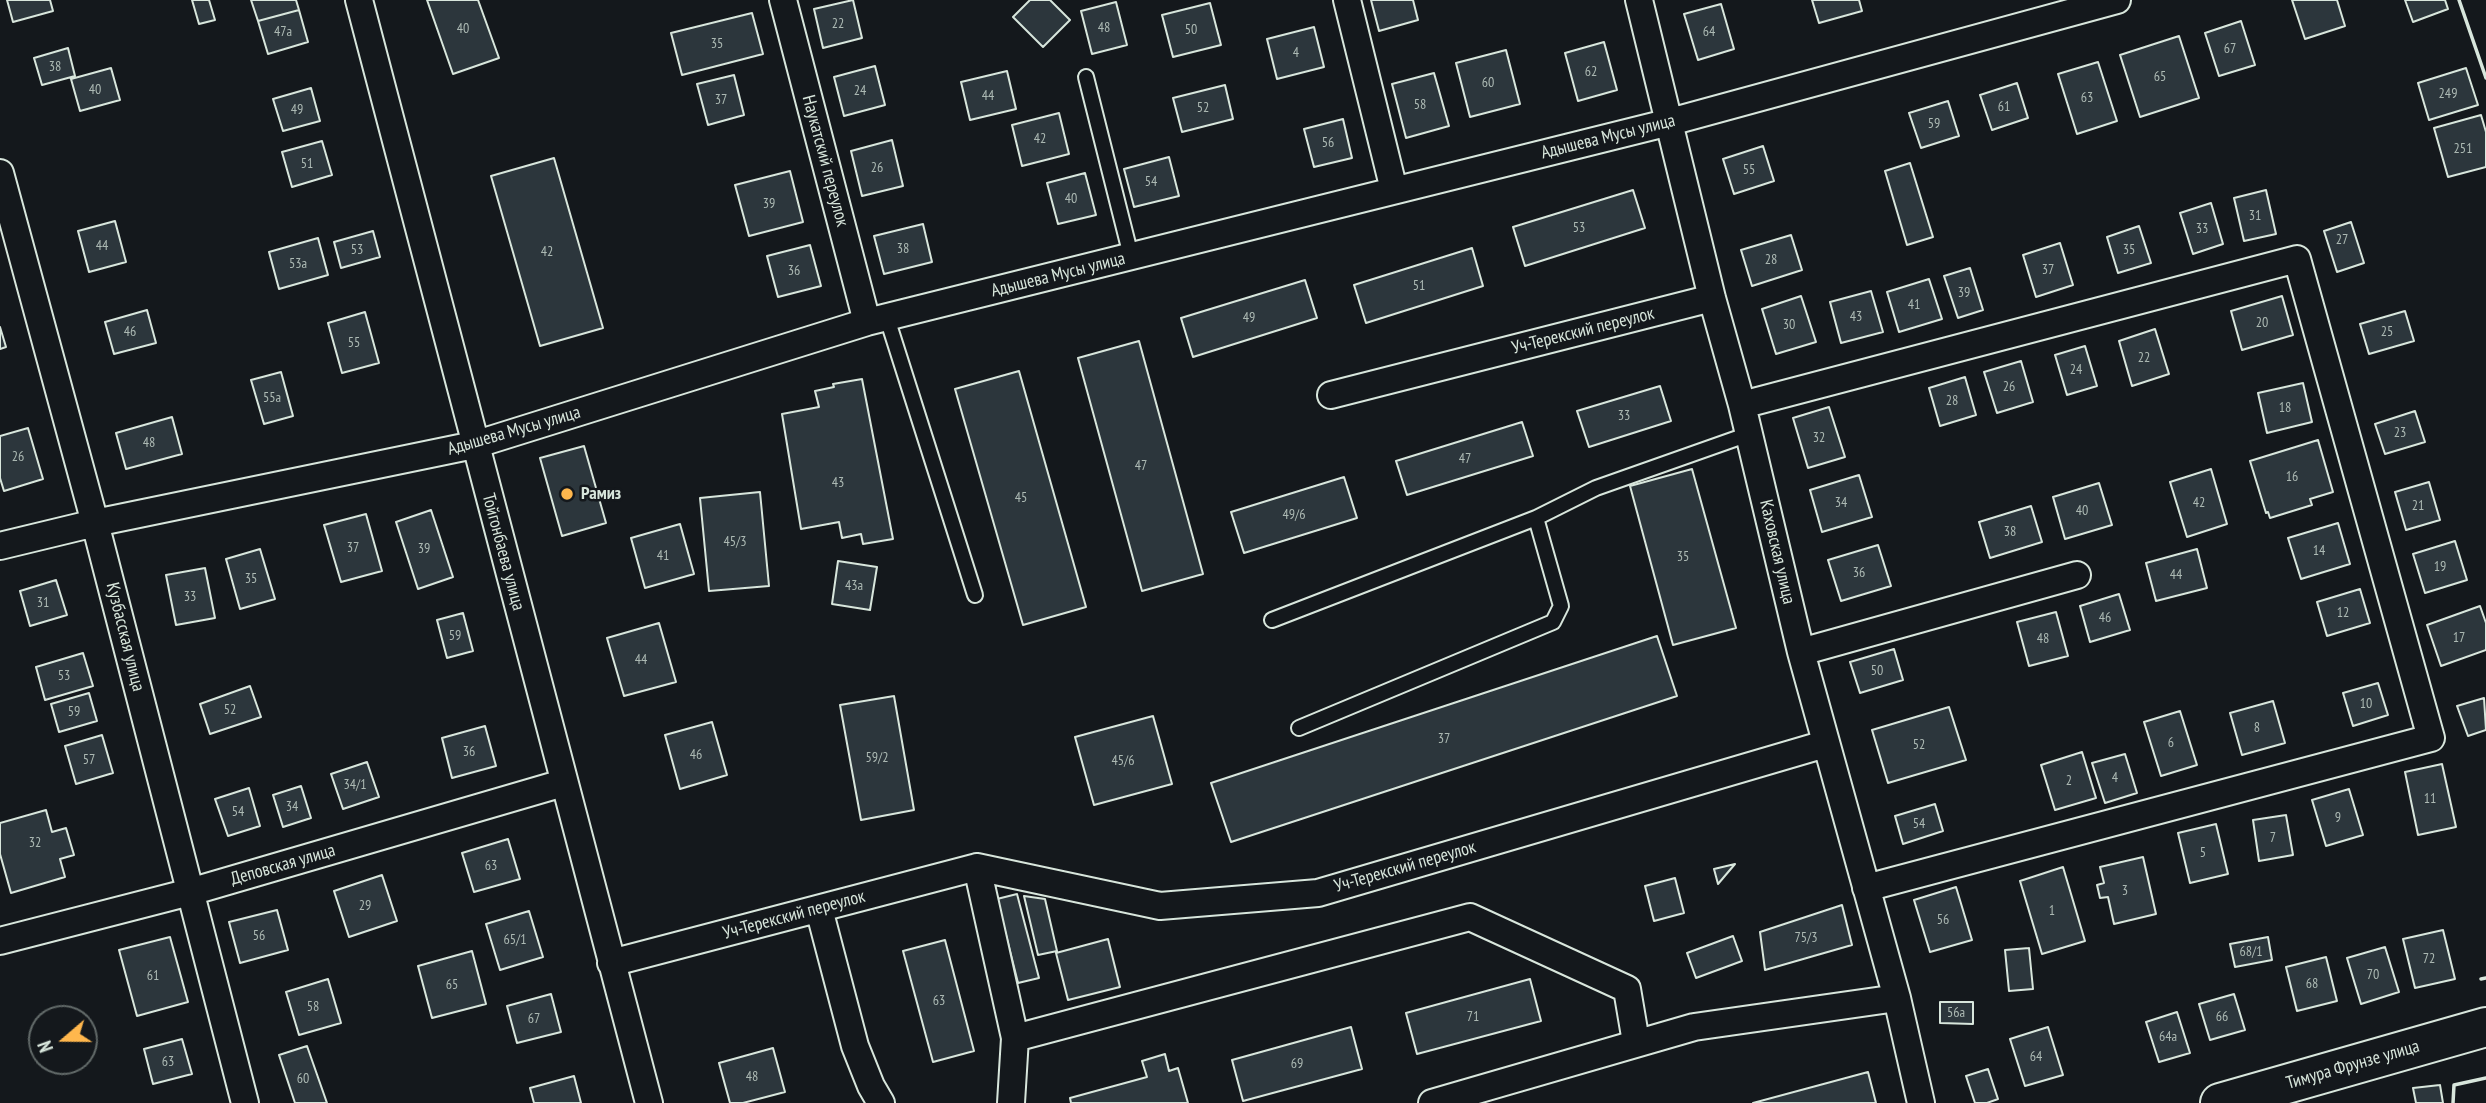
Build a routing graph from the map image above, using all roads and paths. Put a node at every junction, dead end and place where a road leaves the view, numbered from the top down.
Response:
1 (359, 0) edge
2 (782, 0) edge
3 (1346, 0) edge
4 (1639, 0) edge
5 (2117, 0) edge
6 (1086, 77) dead end
7 (1670, 121) junction
8 (0, 173) edge
9 (1394, 190) junction
10 (1131, 256) junction
11 (1712, 298) junction
12 (877, 320) junction
13 (1331, 395) dead end
14 (1742, 405) junction
15 (1749, 434) junction
16 (474, 445) junction
17 (1536, 518) junction
18 (95, 523) junction
19 (0, 546) edge
20 (2077, 575) dead end
21 (975, 595) dead end
22 (1272, 620) dead end
23 (1801, 652) junction
24 (1299, 728) dead end
25 (1825, 744) junction
26 (563, 783) junction
27 (977, 867) junction
28 (1866, 888) junction
29 (190, 892) junction
30 (819, 909) junction
31 (0, 940) edge
32 (611, 963) junction
33 (1897, 998) junction
34 (2486, 1027) edge
35 (1015, 1038) junction
36 (1636, 1042) junction
37 (244, 1103) edge
38 (649, 1103) edge
39 (881, 1103) edge
40 (1011, 1103) edge
41 (1432, 1103) edge
42 (1921, 1103) edge
43 (2220, 1103) edge

1 - 16 street, Тойгонбаева улица
2 - 12 street, Наукатский переулок
3 - 9 street
4 - 7 street, Каховская улица
5 - 7 street, Адышева Мусы улица
6 - 10 lane
7 - 9 street, Адышева Мусы улица
7 - 11 street, Каховская улица
8 - 18 street, Кузбасская улица
9 - 10 street, Адышева Мусы улица
10 - 12 street, Адышева Мусы улица
11 - 13 street, Уч-Терекский переулок
11 - 14 street, Каховская улица
12 - 16 street, Адышева Мусы улица
12 - 21 lane
14 - 15 street, Каховская улица
14 - 28 street
15 - 17 lane
15 - 23 street, Каховская улица
16 - 18 street, Адышева Мусы улица
16 - 26 street, Тойгонбаева улица
17 - 22 lane
17 - 24 lane
18 - 19 street, Адышева Мусы улица
18 - 29 street, Кузбасская улица
20 - 23 street
23 - 25 street, Каховская улица
25 - 27 street, Уч-Терекский переулок
25 - 28 street, Каховская улица
26 - 29 street, Деповская улица
26 - 32 street, Тойгонбаева улица
27 - 30 street, Уч-Терекский переулок
27 - 35 street
28 - 33 street, Каховская улица
29 - 31 street, Деповская улица
29 - 37 street, Кузбасская улица
30 - 32 street, Уч-Терекский переулок
30 - 39 street
32 - 38 street, Тойгонбаева улица
33 - 36 street
33 - 42 street, Каховская улица
34 - 43 main road, Тимура Фрунзе улица
35 - 36 street
35 - 40 street
36 - 41 street

